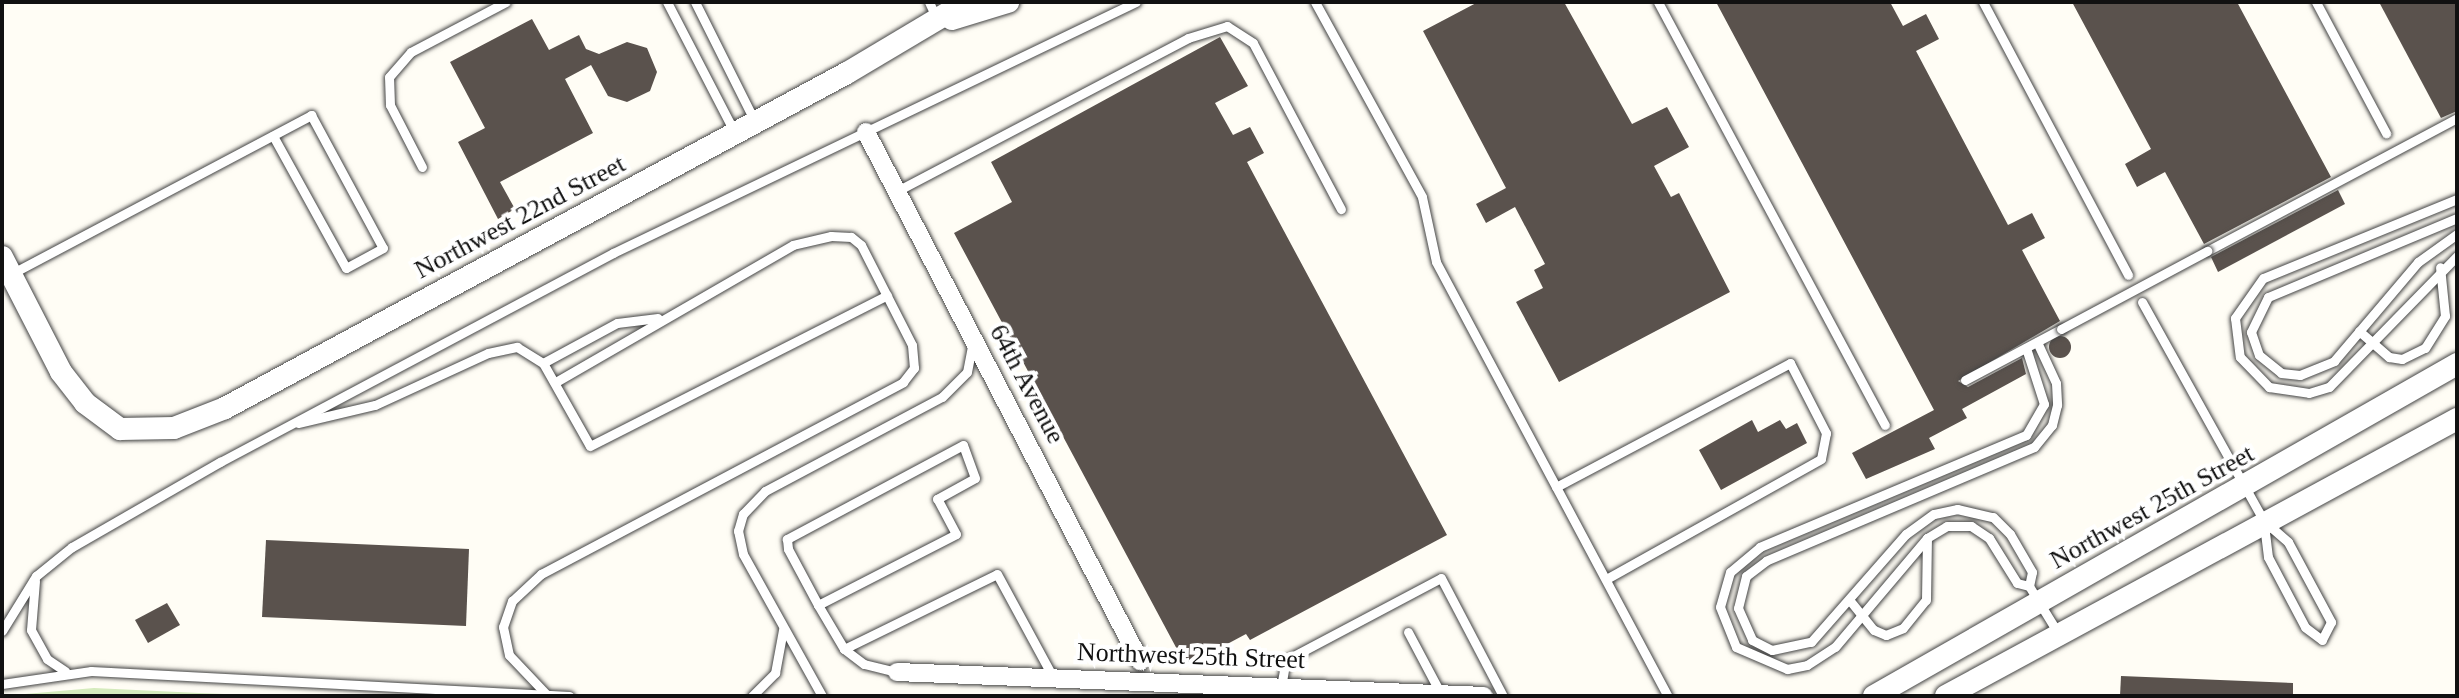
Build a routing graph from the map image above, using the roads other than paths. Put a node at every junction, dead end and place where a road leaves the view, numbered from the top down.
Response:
1 (506, 2) edge
2 (667, 2) edge
3 (695, 2) edge
4 (929, 2) edge
5 (966, 2) edge
6 (1008, 2) edge
7 (1136, 2) edge
8 (1315, 2) edge
9 (1658, 2) edge
10 (1983, 2) edge
11 (2316, 2) edge
12 (939, 22) junction
13 (2457, 118) edge
14 (745, 127) junction
15 (866, 132) junction
16 (2386, 133) dead end
17 (273, 136) junction
18 (422, 167) dead end
19 (897, 191) junction
20 (2457, 199) edge
21 (1341, 209) dead end
22 (2457, 218) edge
23 (2457, 234) edge
24 (2457, 256) edge
25 (6, 266) edge
26 (2440, 267) junction
27 (2128, 275) dead end
28 (887, 295) junction
29 (2142, 302) dead end
30 (658, 318) junction
31 (2359, 331) junction
32 (973, 336) junction
33 (2037, 342) junction
34 (2374, 344) junction
35 (2026, 348) junction
36 (543, 363) junction
37 (2457, 364) edge
38 (1965, 380) dead end
39 (556, 382) junction
40 (2457, 419) edge
41 (291, 425) junction
42 (1885, 425) dead end
43 (1556, 487) junction
44 (2245, 487) junction
45 (2264, 521) junction
46 (1927, 538) junction
47 (36, 576) junction
48 (1606, 579) junction
49 (2034, 594) junction
50 (1851, 602) junction
51 (818, 605) junction
52 (1862, 616) junction
53 (783, 629) junction
54 (2, 631) edge
55 (1408, 632) dead end
56 (2058, 633) junction
57 (844, 649) junction
58 (1140, 661) dead end
59 (65, 671) junction
60 (897, 672) joint
61 (1054, 679) junction
62 (2, 684) edge
63 (1280, 688) junction
64 (1441, 694) edge
65 (547, 695) edge
66 (569, 696) edge
67 (752, 696) edge
68 (822, 696) edge
69 (1484, 696) edge
70 (1503, 696) edge
71 (1668, 696) edge
72 (1874, 696) edge
73 (1946, 696) edge

1 - 18 lane
2 - 14 lane
3 - 14 lane
4 - 12 lane
5 - 12 street, Northwest 22nd Street
6 - 12 street, Northwest 22nd Street
7 - 15 lane
8 - 43 lane
9 - 42 lane
10 - 27 lane
11 - 16 lane
12 - 14 street, Northwest 22nd Street
13 - 33 lane, bridge
14 - 25 street, Northwest 22nd Street
15 - 19 street, 64th Avenue
15 - 41 lane
17 - 17 lane
17 - 25 lane
19 - 21 lane
19 - 32 street, 64th Avenue
20 - 34 lane
22 - 31 lane
23 - 31 lane
24 - 26 lane
26 - 34 lane
26 - 34 lane
28 - 30 lane
28 - 39 lane
28 - 65 lane
29 - 44 lane
30 - 36 lane
30 - 39 lane
31 - 34 lane
32 - 53 lane
32 - 58 street, 64th Avenue
33 - 35 lane
33 - 50 lane
35 - 38 lane
35 - 52 lane
36 - 39 lane
36 - 41 lane
37 - 44 street, Northwest 25th Street
40 - 45 street
41 - 47 lane
43 - 48 lane
43 - 48 lane
44 - 45 lane
44 - 49 street, Northwest 25th Street
45 - 45 lane
45 - 56 street
46 - 49 lane
46 - 52 lane
46 - 52 lane
47 - 54 lane
47 - 59 lane
48 - 71 lane
49 - 50 lane
49 - 56 lane
49 - 72 street, Northwest 25th Street
50 - 52 lane
51 - 51 lane
51 - 57 lane
53 - 67 lane
53 - 68 lane
55 - 64 lane
56 - 73 street
57 - 60 lane
57 - 61 lane
59 - 62 lane
59 - 65 lane
60 - 61 street, Northwest 25th Street
61 - 63 street, Northwest 25th Street
63 - 64 street, Northwest 25th Street
63 - 70 lane
64 - 69 street, Northwest 25th Street
65 - 66 lane

